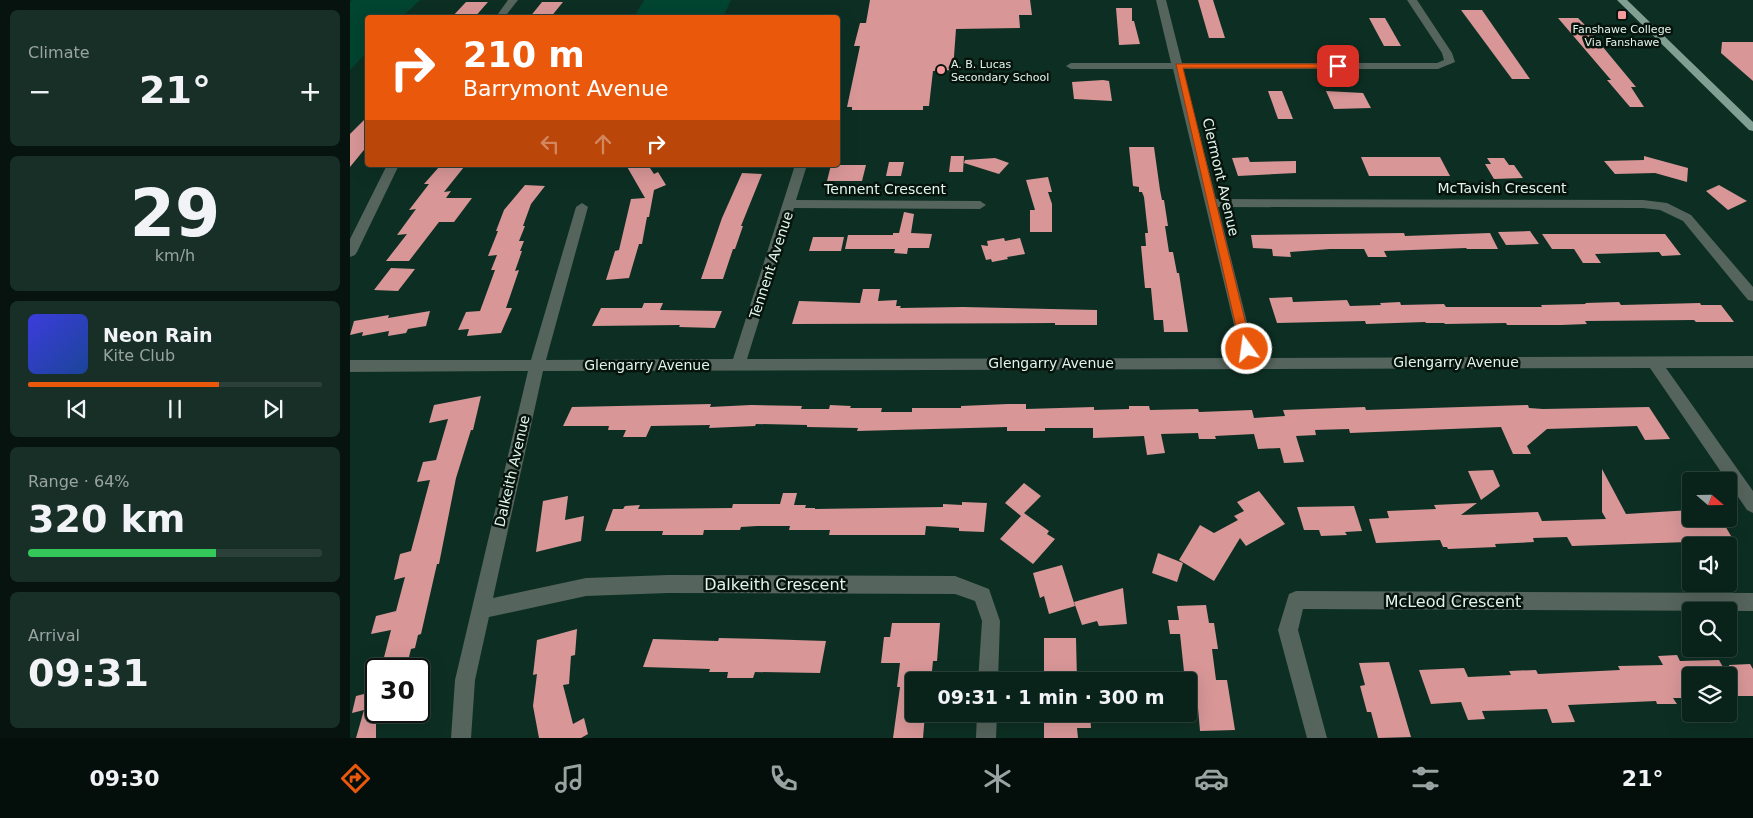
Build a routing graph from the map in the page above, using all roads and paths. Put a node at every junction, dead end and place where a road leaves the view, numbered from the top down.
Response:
1 (512, 0) edge
2 (1161, 0) edge
3 (1412, 0) edge
4 (1622, 0) edge
5 (501, 15) edge
6 (1071, 66) dead end
7 (1179, 66) junction
8 (1753, 128) edge
9 (392, 167) edge
10 (800, 167) edge
11 (1211, 203) junction
12 (790, 204) junction
13 (980, 205) dead end
14 (582, 208) dead end
15 (350, 252) edge
16 (1753, 296) edge
17 (1250, 362) junction
18 (1654, 362) junction
19 (1753, 362) edge
20 (738, 364) junction
21 (537, 365) junction
22 (350, 366) edge
23 (1753, 505) edge
24 (1753, 602) edge
25 (481, 610) junction
26 (988, 672) edge
27 (987, 722) edge
28 (461, 738) edge
29 (986, 738) edge
30 (1318, 738) edge

1 - 5 street
2 - 7 street, Clermont Avenue
3 - 7 street
4 - 8 main road
6 - 7 street
7 - 11 street, Clermont Avenue
9 - 15 street
10 - 12 street, Tennent Avenue
11 - 16 street, McTavish Crescent
11 - 17 street, Clermont Avenue
12 - 13 street, Tennent Crescent
12 - 20 street, Tennent Avenue
14 - 21 street, Dalkeith Avenue
17 - 18 street, Glengarry Avenue
17 - 20 street, Glengarry Avenue
18 - 19 street, Glengarry Avenue
18 - 23 street
20 - 21 street, Glengarry Avenue
21 - 22 street, Glengarry Avenue
21 - 25 street, Dalkeith Avenue
24 - 30 street, McLeod Crescent
25 - 26 street, Dalkeith Crescent
25 - 28 street, Dalkeith Avenue
27 - 29 street

